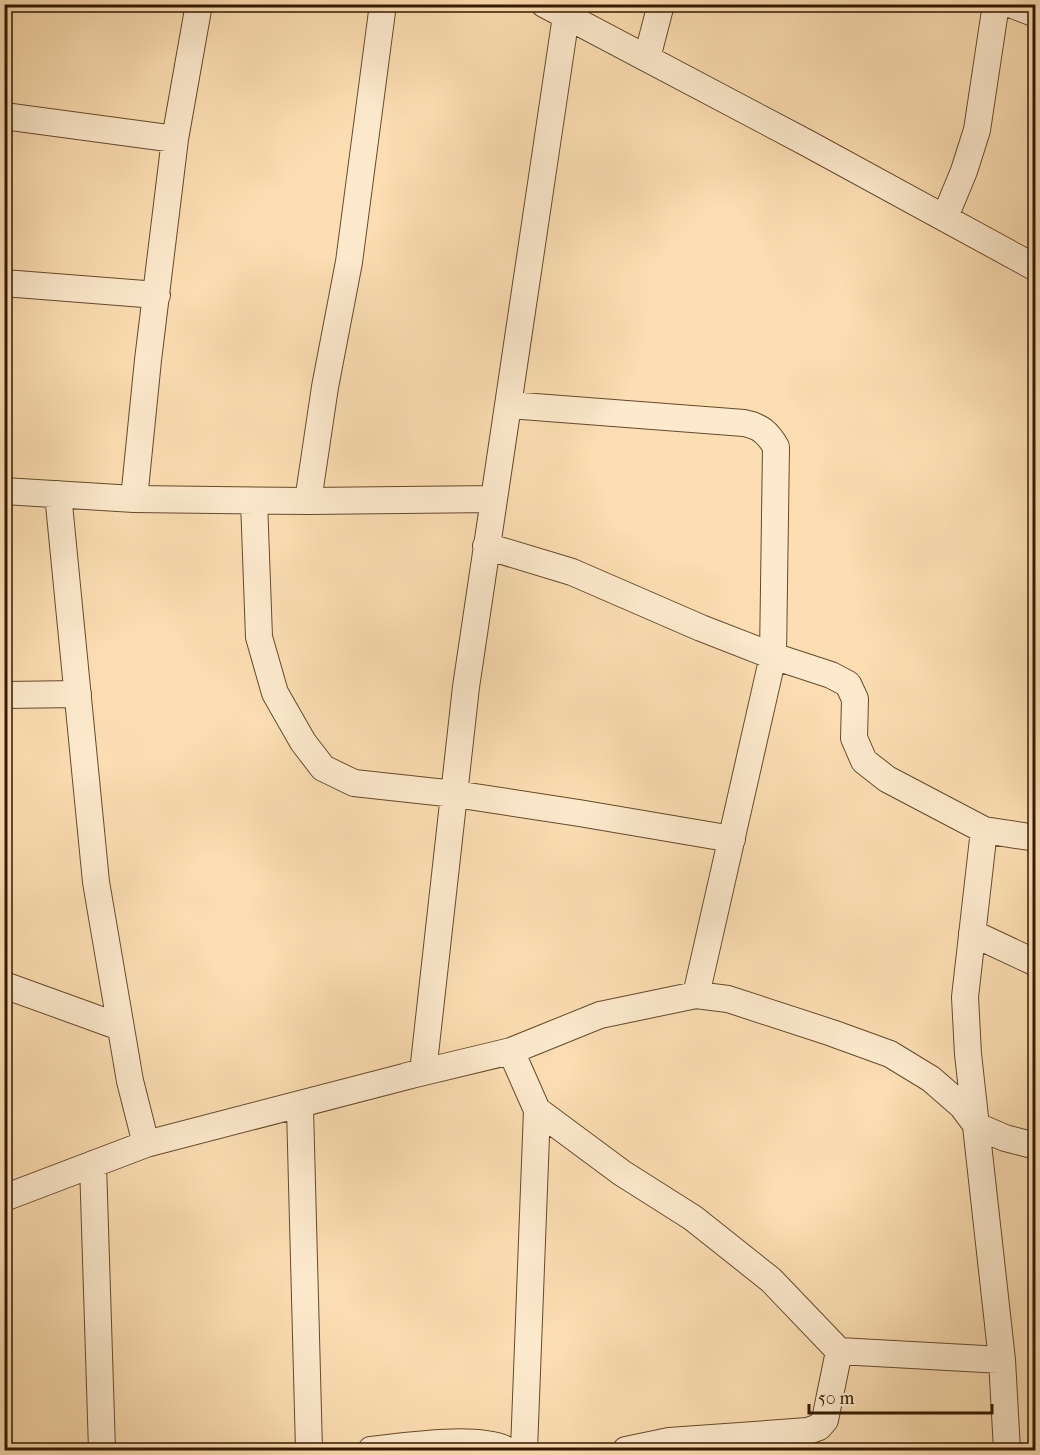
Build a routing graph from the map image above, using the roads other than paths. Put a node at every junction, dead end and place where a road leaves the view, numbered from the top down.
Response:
1 (199, 4) edge
2 (383, 4) edge
3 (661, 4) edge
4 (996, 4) edge
5 (1010, 4) edge
6 (555, 10) edge
7 (1035, 15) edge
8 (647, 58) junction
9 (4, 116) edge
10 (175, 139) junction
11 (945, 218) junction
12 (1035, 268) edge
13 (4, 283) edge
14 (157, 295) junction
15 (509, 405) junction
16 (4, 491) edge
17 (58, 494) junction
18 (494, 499) junction
19 (134, 500) junction
20 (254, 501) junction
21 (309, 501) junction
22 (486, 546) junction
23 (773, 656) junction
24 (78, 694) junction
25 (4, 695) edge
26 (454, 794) junction
27 (984, 830) junction
28 (1035, 838) edge
29 (732, 839) junction
30 (972, 933) junction
31 (1035, 963) edge
32 (4, 985) edge
33 (696, 995) junction
34 (120, 1027) junction
35 (511, 1051) junction
36 (423, 1071) junction
37 (300, 1108) junction
38 (537, 1110) junction
39 (977, 1126) junction
40 (146, 1144) junction
41 (1035, 1146) edge
42 (93, 1164) junction
43 (4, 1198) edge
44 (839, 1351) junction
45 (1002, 1360) junction
46 (102, 1450) edge
47 (309, 1450) edge
48 (371, 1450) edge
49 (507, 1450) edge
50 (524, 1450) edge
51 (626, 1450) edge
52 (1007, 1450) edge

1 - 10 street
2 - 21 street
3 - 8 street
4 - 11 street
5 - 7 street
6 - 8 street
6 - 15 street
8 - 11 street
9 - 10 street
10 - 14 street
11 - 12 street
13 - 14 street
14 - 19 street
15 - 18 street
15 - 23 street
16 - 17 street
17 - 19 street
17 - 24 street
18 - 21 street
18 - 22 street
19 - 20 street
20 - 21 street
20 - 26 street
22 - 23 street
22 - 26 street
23 - 27 street
23 - 29 street
24 - 25 street
24 - 34 street
26 - 29 street
26 - 36 street
27 - 28 street
27 - 30 street
29 - 33 street
30 - 31 street
30 - 39 street
32 - 34 street
33 - 35 street
33 - 39 street
34 - 40 street
35 - 36 street
35 - 38 street
36 - 37 street
36 - 40 street
37 - 40 street
37 - 47 street
38 - 44 street
38 - 50 street
39 - 41 street
39 - 45 street
40 - 42 street
42 - 43 street
42 - 46 street
44 - 45 street
44 - 51 street
45 - 52 street
48 - 49 street

